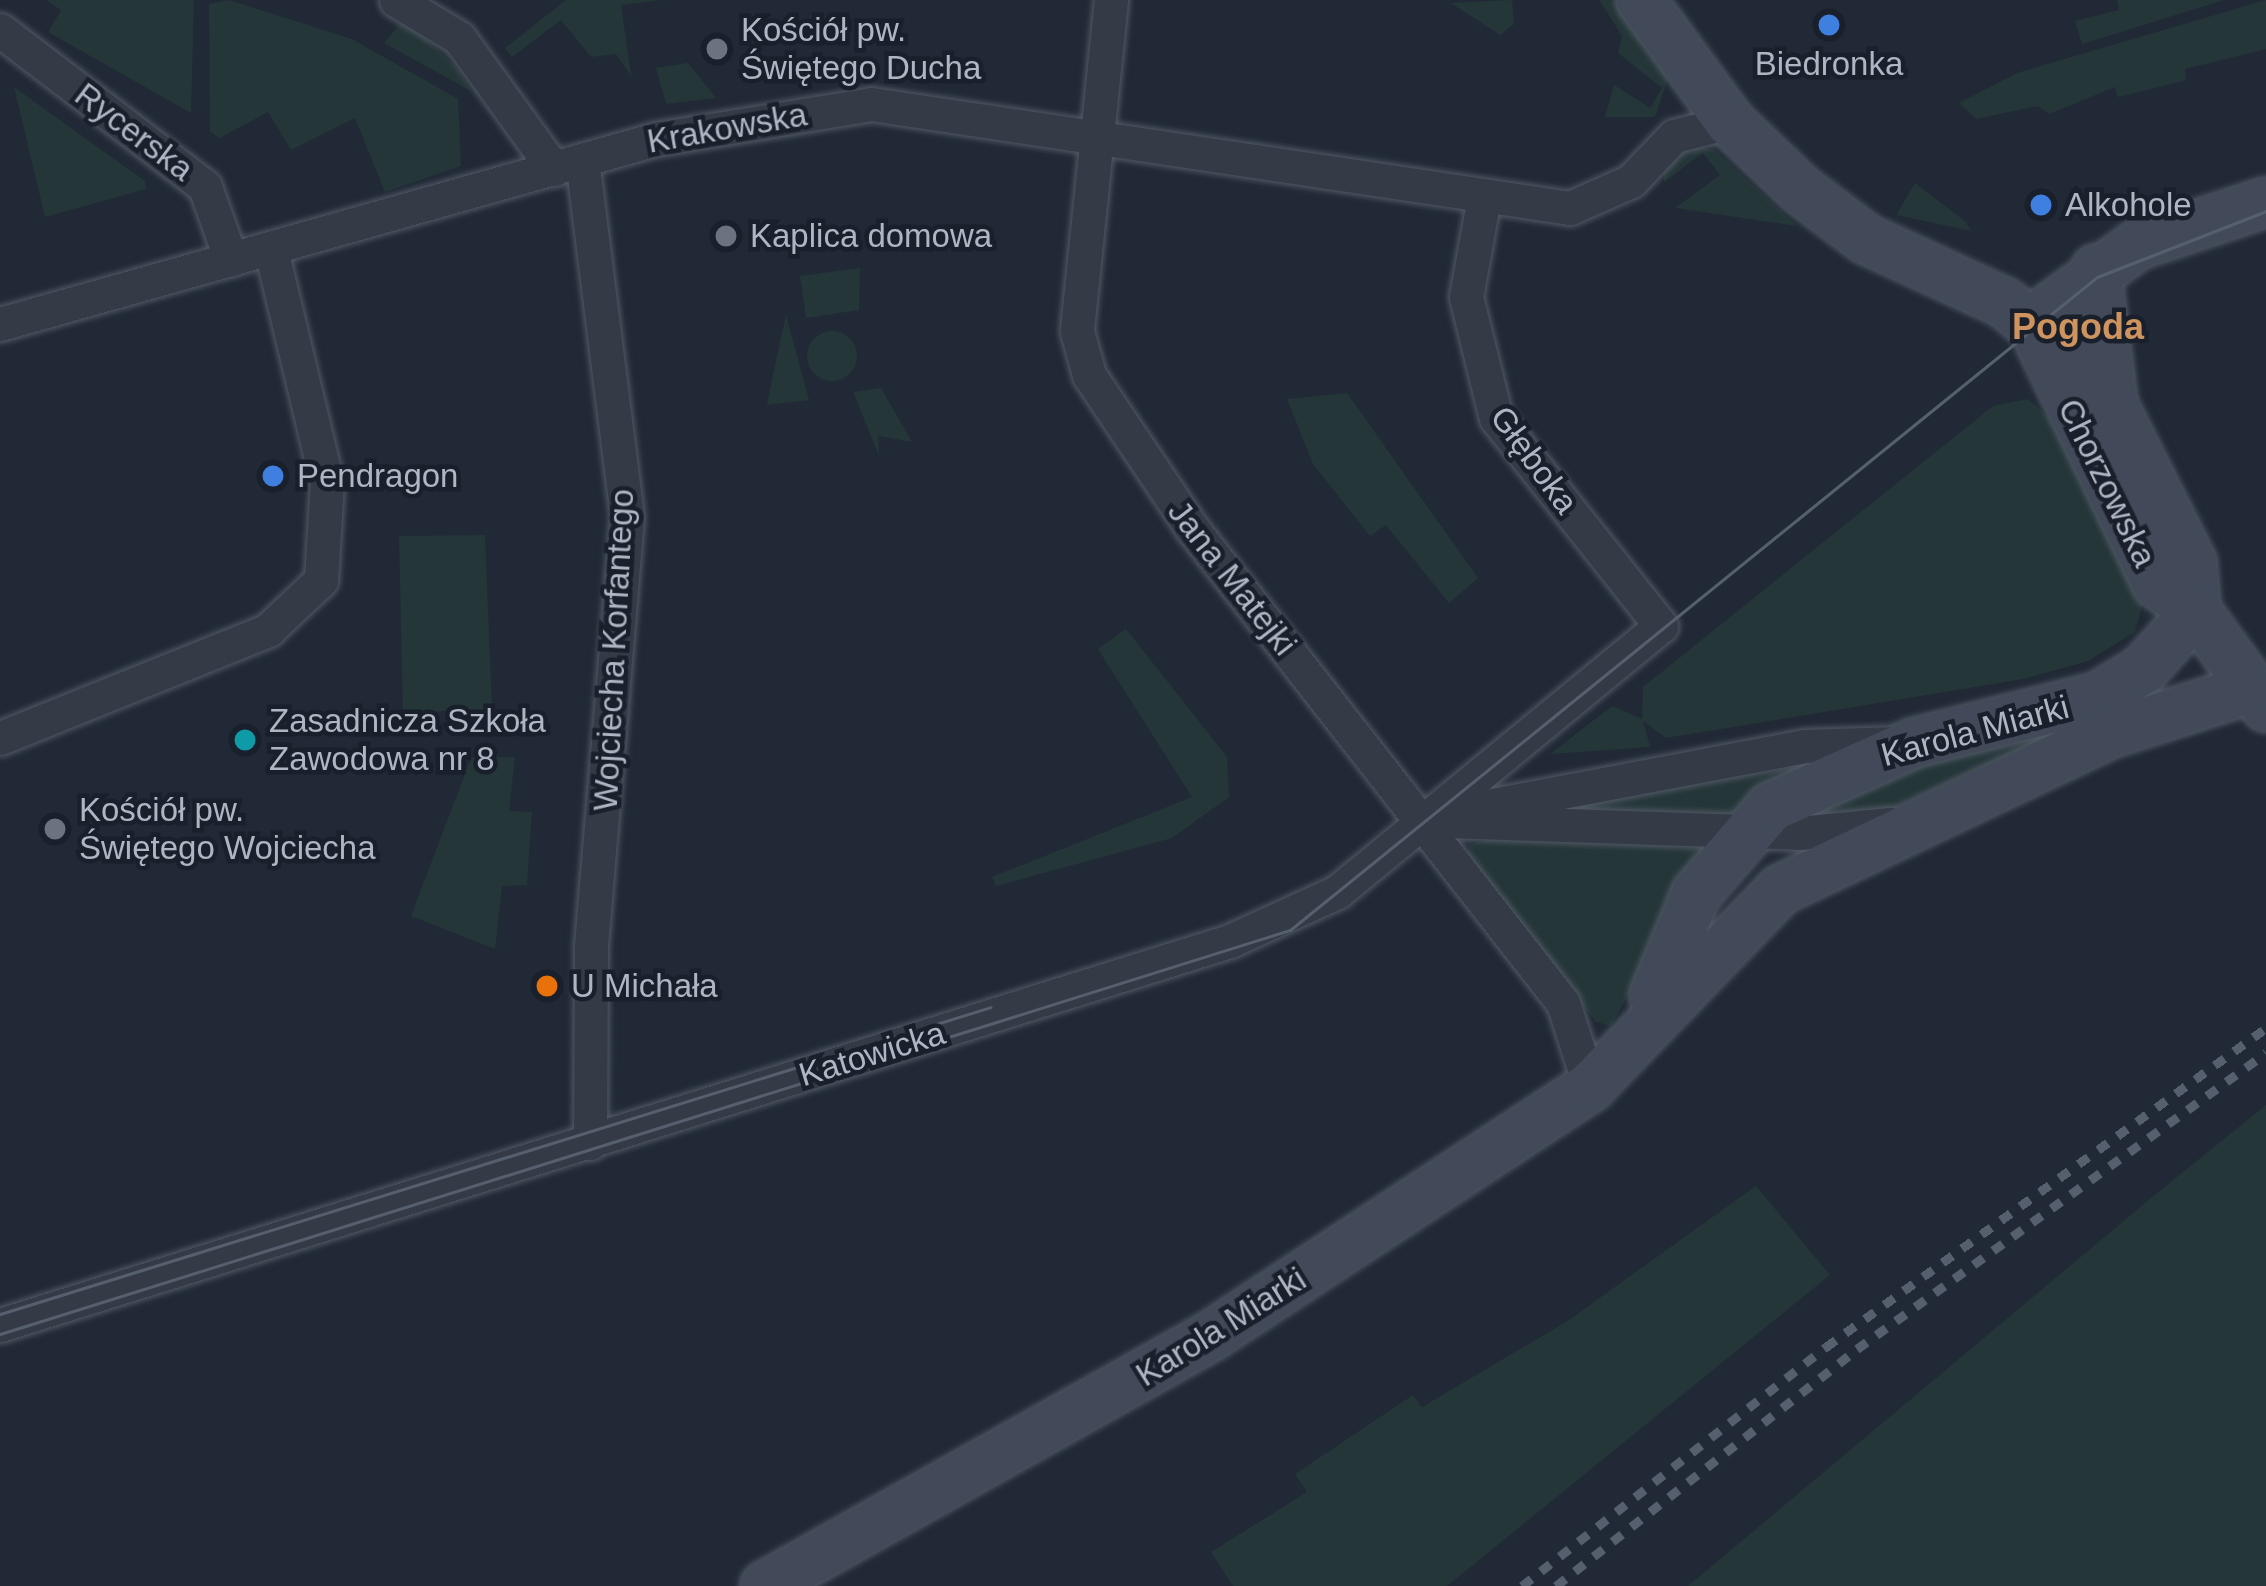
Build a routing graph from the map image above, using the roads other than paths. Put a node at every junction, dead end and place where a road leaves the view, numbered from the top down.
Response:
1 (396, 0) edge
2 (1111, 0) edge
3 (1641, 0) edge
4 (0, 30) edge
5 (1730, 122) junction
6 (1096, 143) junction
7 (568, 164) junction
8 (1484, 197) junction
9 (2266, 202) edge
10 (271, 249) junction
11 (231, 260) junction
12 (2096, 269) junction
13 (2032, 322) junction
14 (0, 324) edge
15 (2114, 405) junction
16 (2196, 611) junction
17 (1661, 626) joint
18 (2258, 698) edge
19 (0, 738) edge
20 (1913, 743) junction
21 (1426, 819) junction
22 (1913, 820) junction
23 (1740, 833) junction
24 (1643, 1023) junction
25 (1590, 1087) junction
26 (590, 1143) junction
27 (0, 1324) edge
28 (765, 1586) edge

1 - 7 street, Wojciecha Korfantego
2 - 6 street, Jana Matejki
3 - 5 main road
4 - 11 street, Rycerska
5 - 8 street, Krakowska
5 - 13 main road
6 - 7 street, Krakowska
6 - 8 street, Krakowska
6 - 21 street, Jana Matejki
7 - 10 street, Krakowska
7 - 26 street, Wojciecha Korfantego
8 - 17 street, Głęboka
9 - 12 main road
10 - 11 street, Krakowska
10 - 19 street
11 - 14 street, Krakowska
12 - 13 main road
12 - 15 main road
13 - 15 main road, Chorzowska
13 - 16 main road, Chorzowska
15 - 16 main road, Chorzowska
16 - 18 main road, Chorzowska
16 - 20 main road, Karola Miarki
17 - 21 street, Katowicka
18 - 22 main road, Karola Miarki
20 - 21 street
20 - 23 main road, Karola Miarki
21 - 23 street
21 - 25 street, Jana Matejki
21 - 26 street, Katowicka
22 - 23 street
22 - 24 main road, Karola Miarki
23 - 24 main road, Karola Miarki
24 - 25 main road, Karola Miarki
25 - 28 main road, Karola Miarki
26 - 27 street, Katowicka

